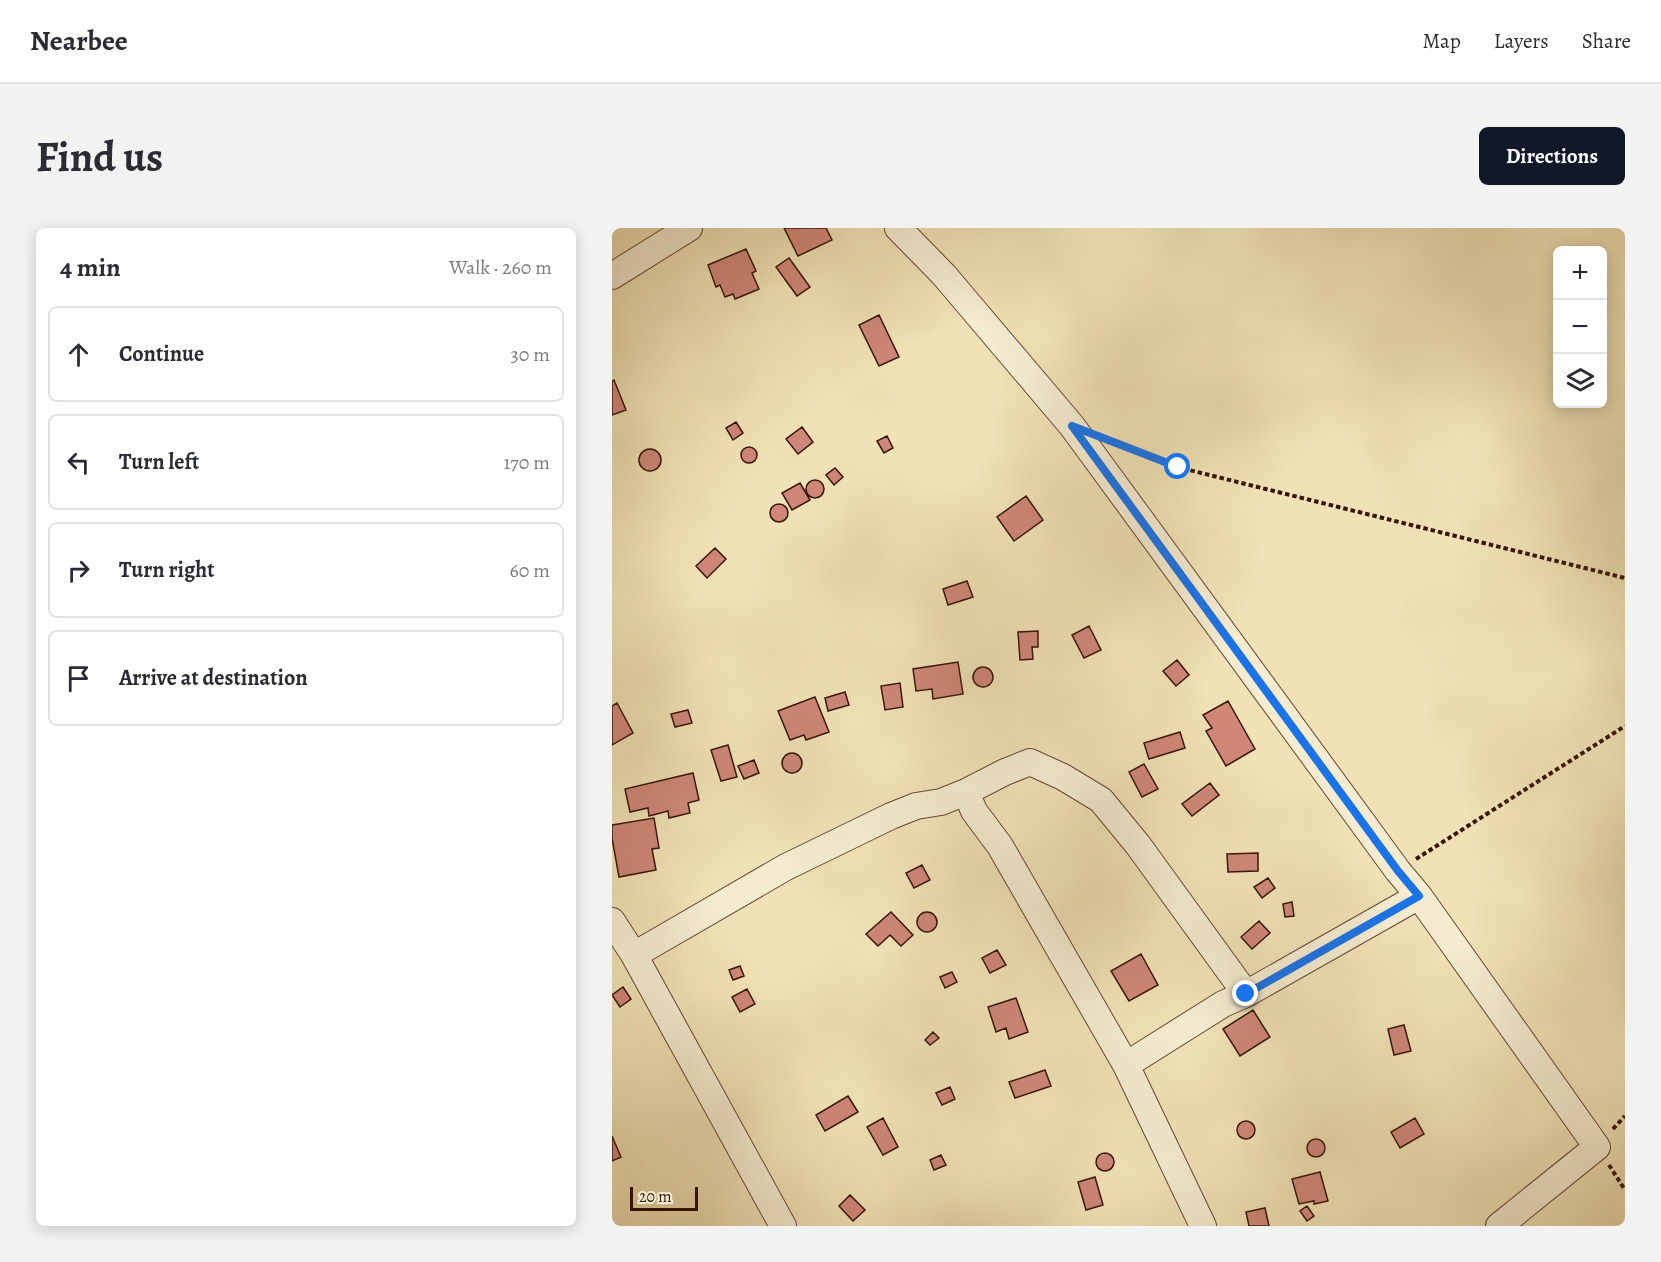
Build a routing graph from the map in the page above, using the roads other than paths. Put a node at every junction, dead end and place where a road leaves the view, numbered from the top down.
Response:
1 (689, 228) edge
2 (898, 228) edge
3 (614, 272) edge
4 (966, 792) junction
5 (1419, 896) junction
6 (612, 921) edge
7 (634, 956) junction
8 (1246, 994) junction
9 (1126, 1065) junction
10 (783, 1226) edge
11 (1203, 1226) edge
12 (1499, 1226) edge

1 - 3 street
2 - 5 street
4 - 7 street
4 - 8 street
4 - 9 street
5 - 8 street
5 - 12 street
6 - 7 street
7 - 10 street
8 - 9 street
9 - 11 street

